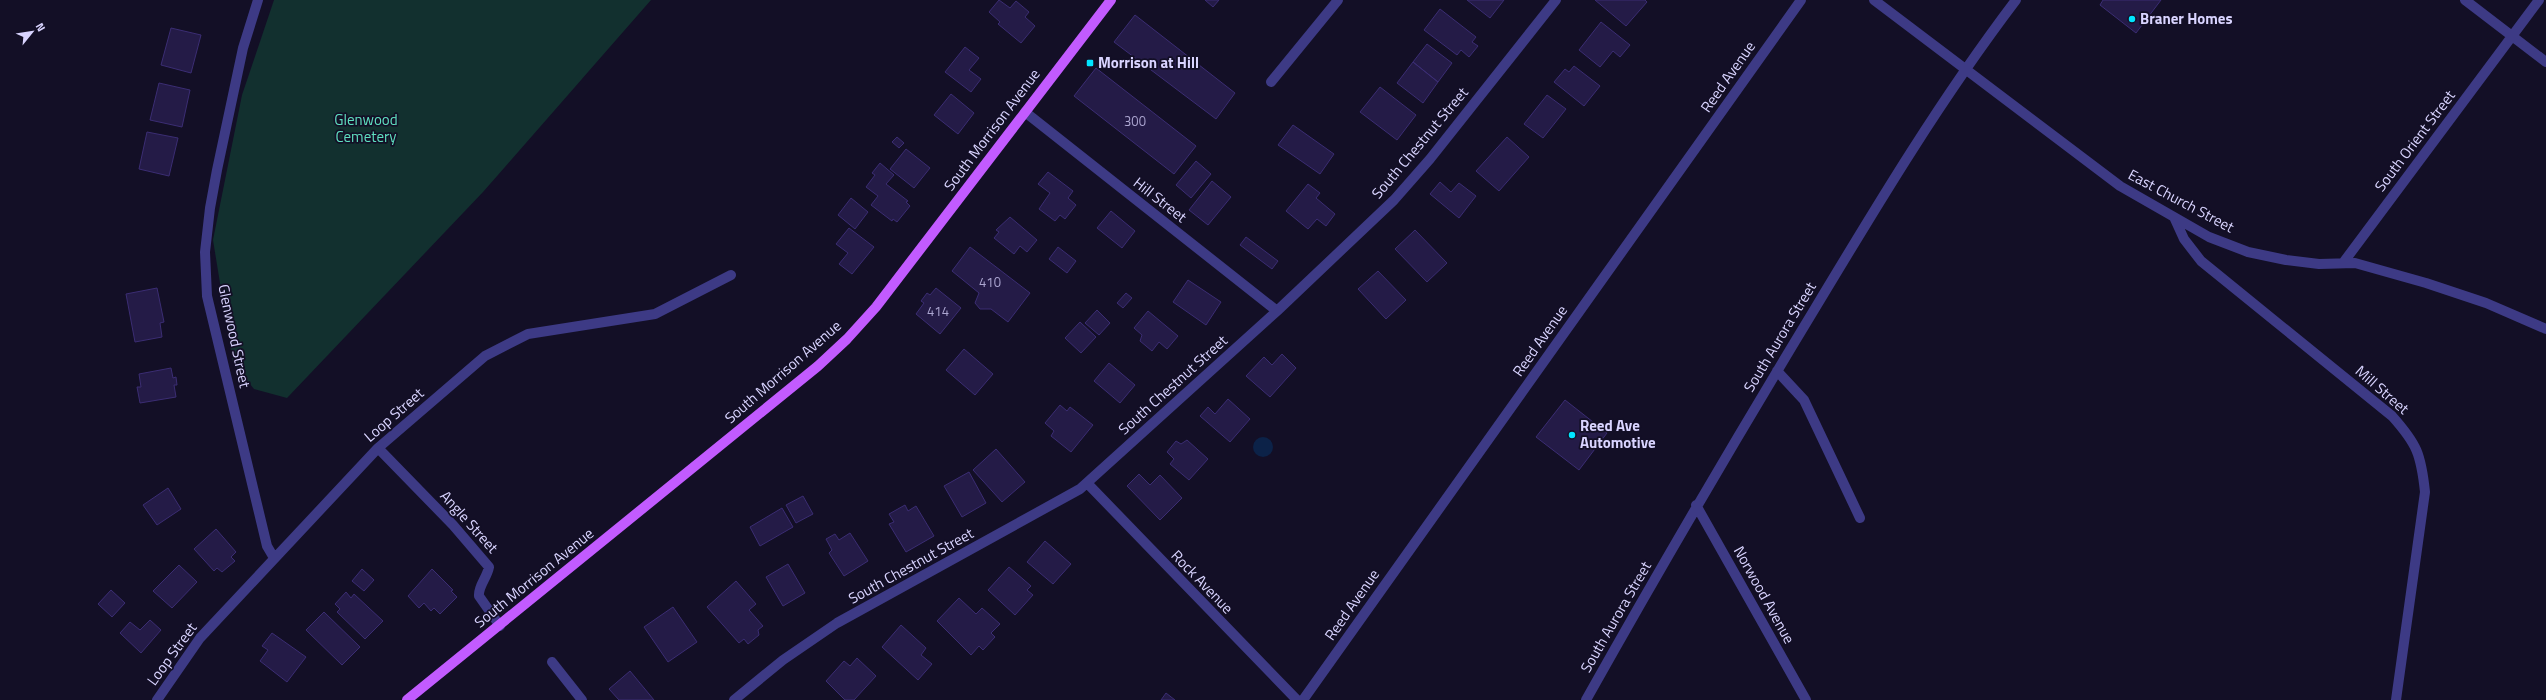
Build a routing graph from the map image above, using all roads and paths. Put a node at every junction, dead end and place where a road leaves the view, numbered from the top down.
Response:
1 (258, 0) edge
2 (1111, 0) edge
3 (1338, 0) edge
4 (1556, 0) edge
5 (1801, 0) edge
6 (1874, 0) edge
7 (2016, 0) edge
8 (2465, 0) edge
9 (2539, 0) edge
10 (2512, 36) junction
11 (2546, 62) edge
12 (1964, 70) junction
13 (1271, 82) dead end
14 (1025, 112) junction
15 (2174, 217) junction
16 (2343, 264) junction
17 (731, 275) dead end
18 (1277, 311) junction
19 (2546, 329) edge
20 (1777, 371) junction
21 (378, 448) junction
22 (1087, 483) junction
23 (1696, 504) junction
24 (1860, 518) dead end
25 (274, 558) junction
26 (500, 626) junction
27 (552, 662) dead end
28 (157, 700) edge
29 (407, 700) edge
30 (582, 700) edge
31 (734, 700) edge
32 (1297, 700) edge
33 (1303, 700) edge
34 (1586, 700) edge
35 (1806, 700) edge
36 (2396, 700) edge

1 - 25 street, Glenwood Street
2 - 14 main road, South Morrison Avenue
3 - 13 street
4 - 18 street, South Chestnut Street
5 - 33 street, Reed Avenue
6 - 12 street, East Church Street
7 - 12 street, South Aurora Street
8 - 10 street
9 - 10 street, South Orient Street
10 - 11 street
10 - 16 street, South Orient Street
12 - 15 street, East Church Street
12 - 20 street, South Aurora Street
14 - 18 street, Hill Street
14 - 26 main road, South Morrison Avenue
15 - 16 street, East Church Street
15 - 36 street, Mill Street
16 - 19 street, East Church Street
17 - 21 street, Loop Street
18 - 22 street, South Chestnut Street
20 - 23 street, South Aurora Street
20 - 24 street
21 - 25 street, Loop Street
21 - 26 street, Angle Street
22 - 31 street, South Chestnut Street
22 - 32 street, Rock Avenue
23 - 34 street, South Aurora Street
23 - 35 street, Norwood Avenue
25 - 28 street, Loop Street
26 - 29 main road, South Morrison Avenue
27 - 30 street

